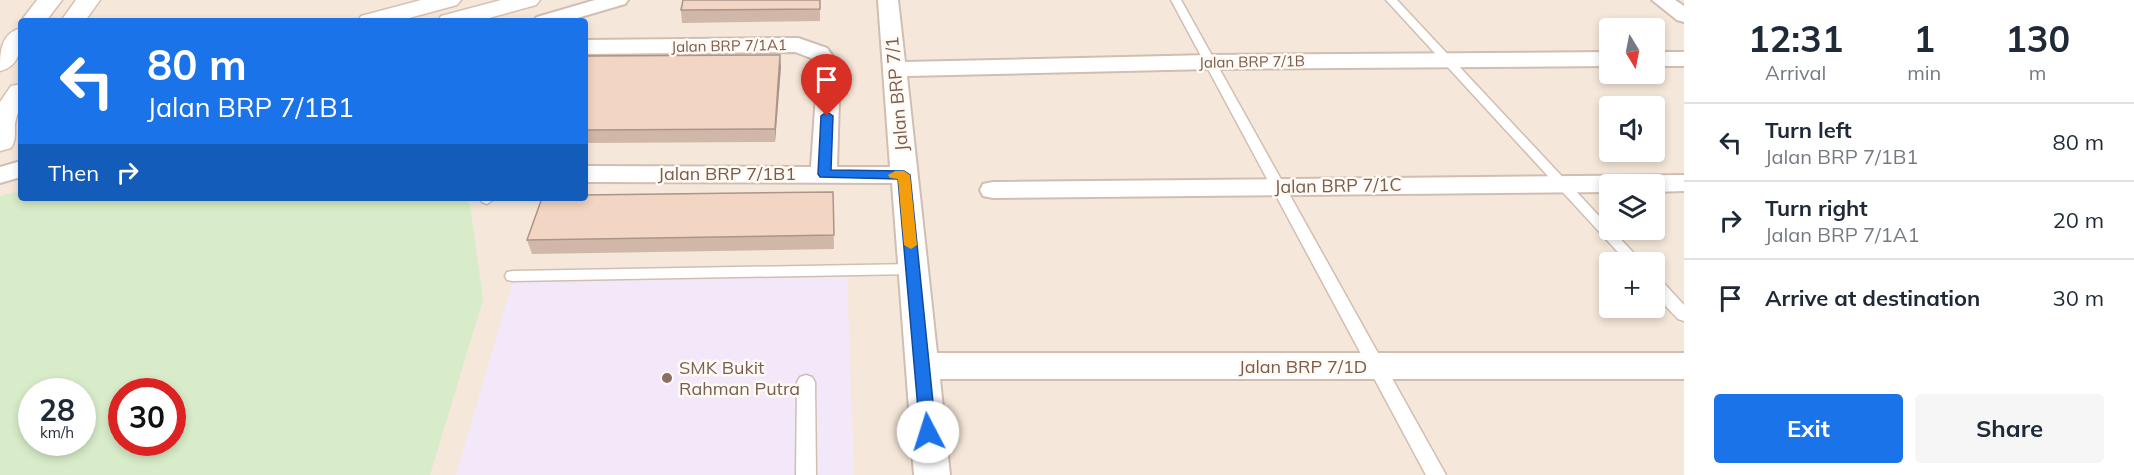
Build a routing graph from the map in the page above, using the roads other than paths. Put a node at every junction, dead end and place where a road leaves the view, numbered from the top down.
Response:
1 (50, 0) edge
2 (88, 0) edge
3 (449, 0) edge
4 (528, 0) edge
5 (618, 0) edge
6 (888, 0) edge
7 (1176, 0) edge
8 (1390, 0) edge
9 (1662, 0) edge
10 (1684, 16) edge
11 (35, 18) edge
12 (75, 18) edge
13 (381, 18) edge
14 (461, 18) edge
15 (555, 18) edge
16 (18, 37) edge
17 (18, 39) edge
18 (588, 47) edge
19 (0, 51) edge
20 (1684, 58) edge
21 (1599, 59) edge
22 (1665, 59) edge
23 (1447, 60) junction
24 (1210, 62) junction
25 (0, 63) edge
26 (894, 69) junction
27 (18, 101) edge
28 (8, 129) edge
29 (18, 170) edge
30 (588, 174) edge
31 (824, 174) junction
32 (0, 175) edge
33 (904, 175) junction
34 (1684, 183) edge
35 (1562, 184) junction
36 (1278, 187) junction
37 (993, 190) dead end
38 (1626, 252) edge
39 (913, 269) junction
40 (513, 276) dead end
41 (1665, 295) edge
42 (1684, 315) edge
43 (922, 366) junction
44 (1684, 366) edge
45 (1377, 367) junction
46 (806, 382) dead end
47 (806, 475) edge
48 (932, 475) edge
49 (1436, 475) edge

1 - 11 main road
2 - 12 main road
3 - 13 main road
4 - 14 main road
5 - 15 street
6 - 26 street, Jalan BRP 7/1
7 - 24 lane
8 - 23 lane
9 - 10 street
16 - 19 main road
17 - 25 main road
18 - 31 street, Jalan BRP 7/1A1
20 - 22 street
21 - 23 street, Jalan BRP 7/1B
23 - 24 street, Jalan BRP 7/1B
23 - 35 lane
24 - 26 street, Jalan BRP 7/1B
24 - 36 lane
26 - 33 street, Jalan BRP 7/1
27 - 28 main road
29 - 32 street
30 - 31 street, Jalan BRP 7/1B1
31 - 33 street, Jalan BRP 7/1B1
33 - 39 street, Jalan BRP 7/1
34 - 35 street, Jalan BRP 7/1C
35 - 36 street, Jalan BRP 7/1C
35 - 38 lane
36 - 37 street, Jalan BRP 7/1C
36 - 45 lane
39 - 40 lane
39 - 43 street, Jalan BRP 7/1
41 - 42 lane
43 - 45 street, Jalan BRP 7/1D
43 - 48 street, Jalan BRP 7/1
44 - 45 street, Jalan BRP 7/1D
45 - 49 lane
46 - 47 lane

